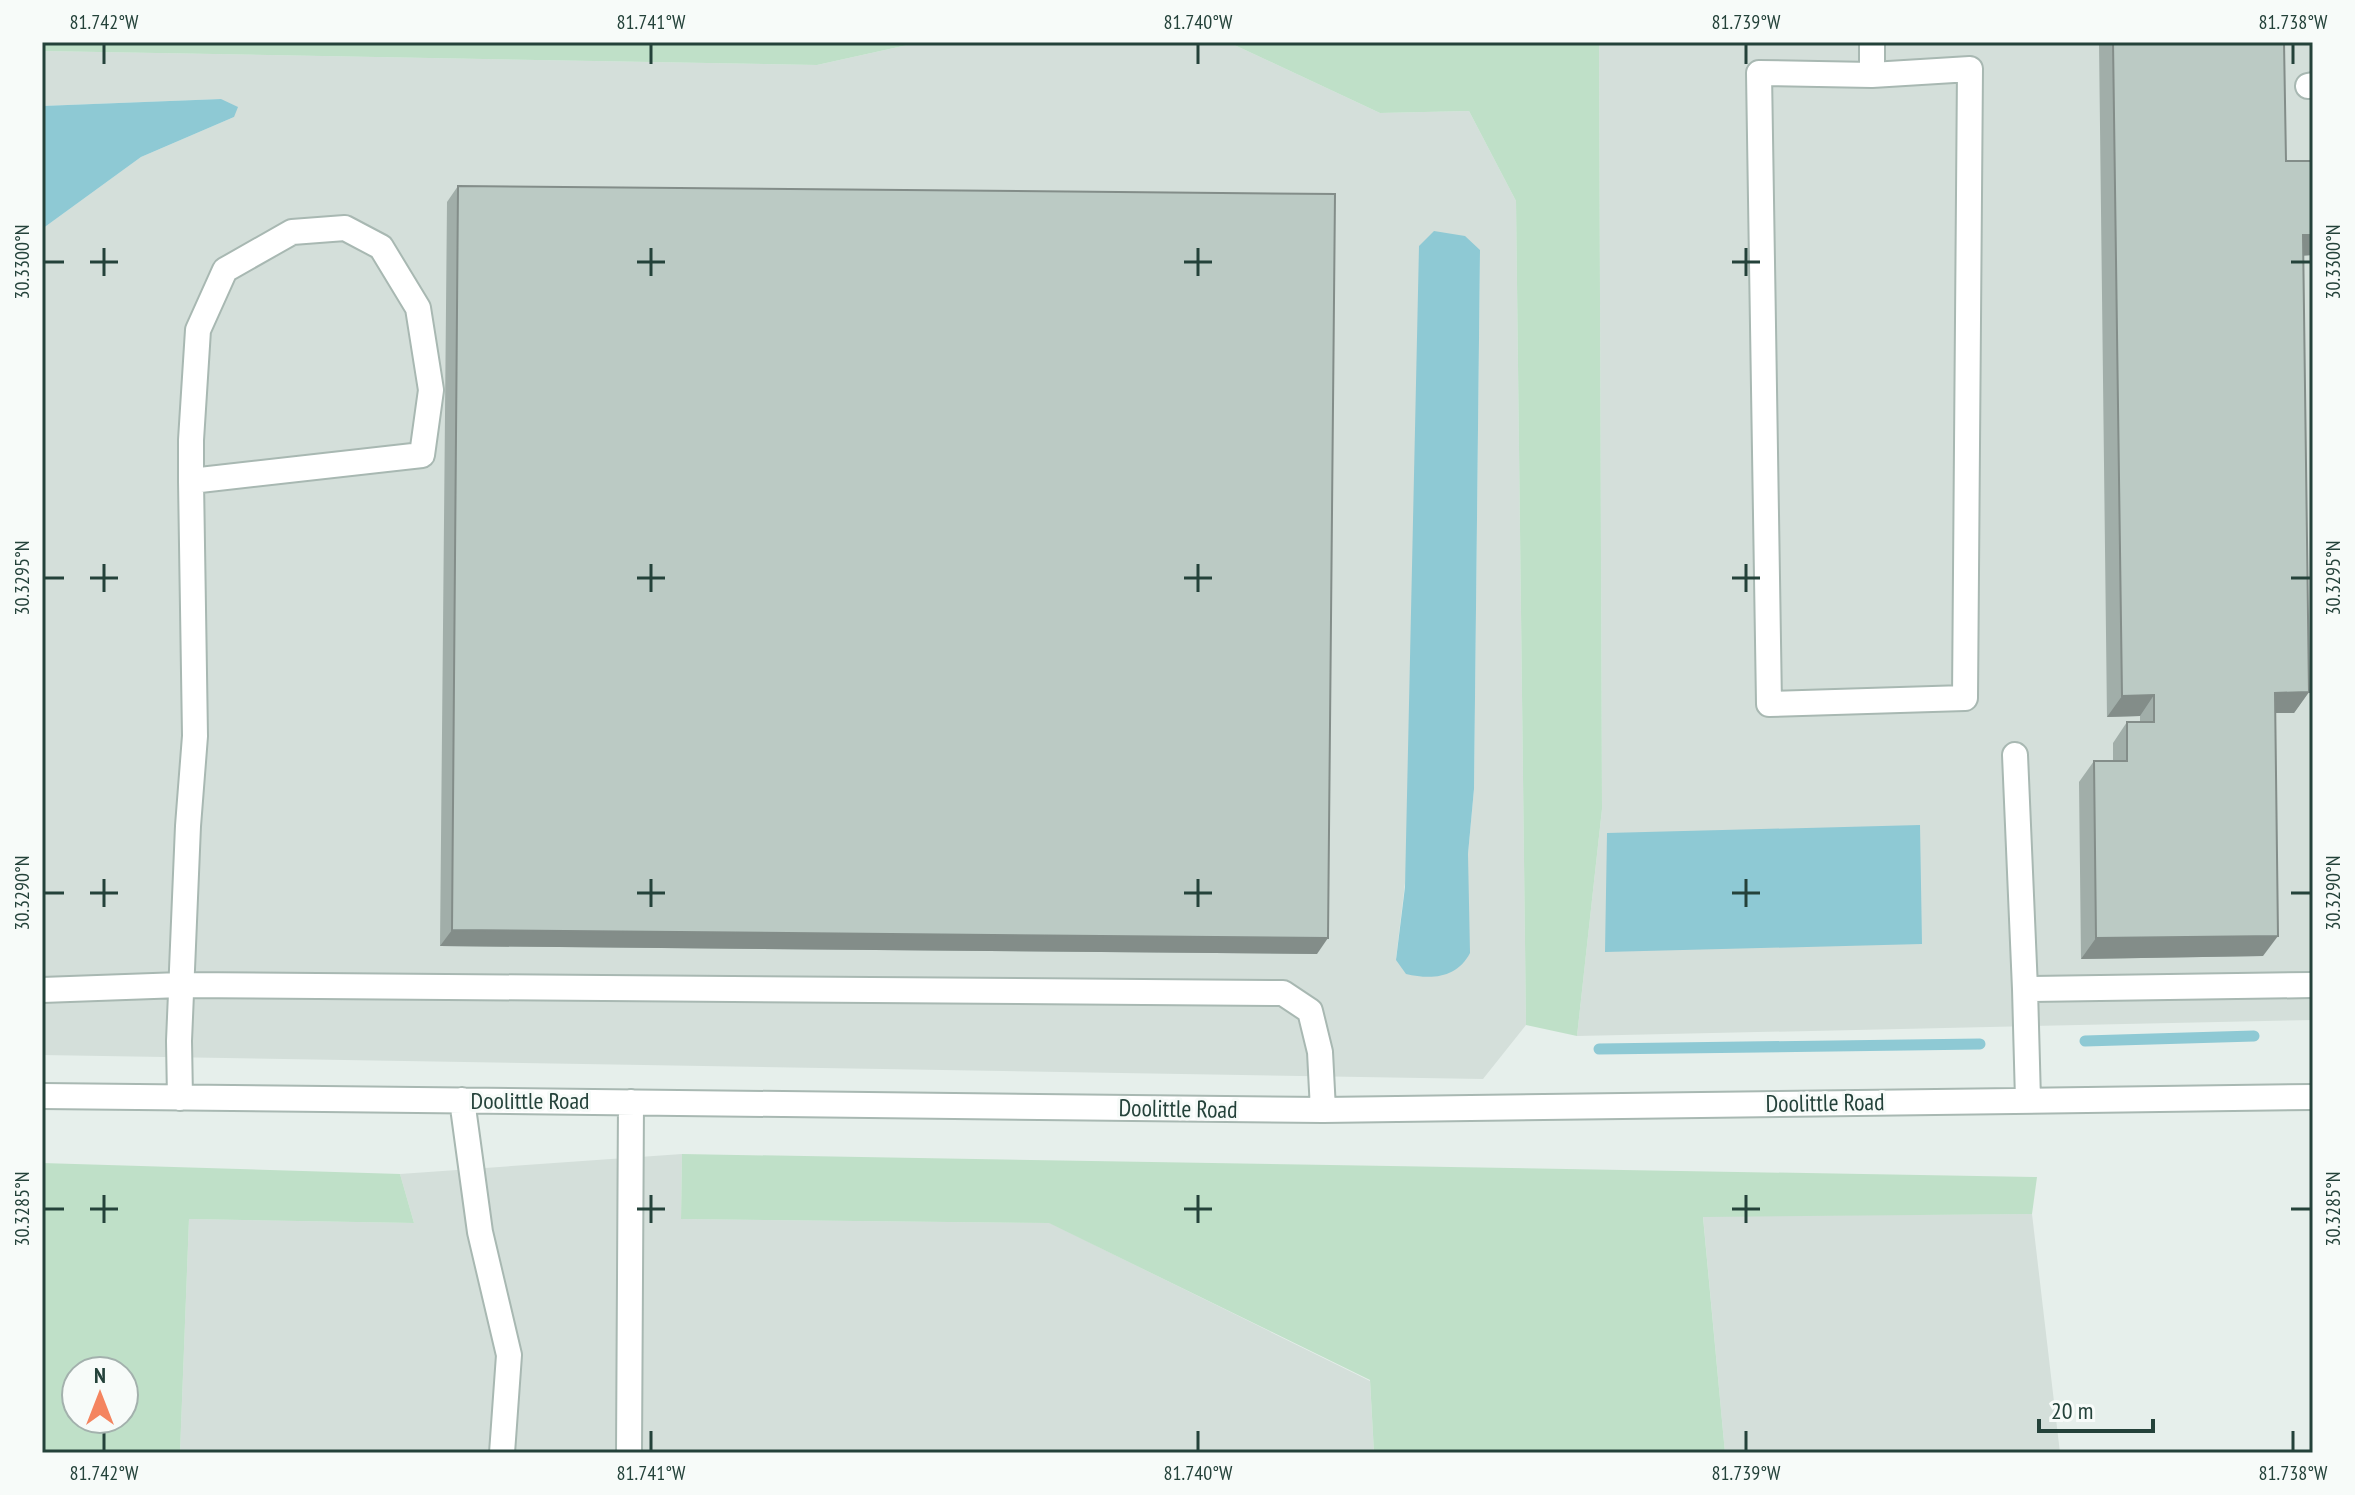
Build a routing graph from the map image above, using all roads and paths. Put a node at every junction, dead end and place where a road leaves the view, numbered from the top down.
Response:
1 (1872, 42) edge
2 (1872, 75) junction
3 (191, 481) junction
4 (2015, 755) dead end
5 (181, 985) junction
6 (2313, 985) edge
7 (2025, 989) junction
8 (42, 990) edge
9 (42, 1096) edge
10 (2313, 1097) edge
11 (180, 1098) junction
12 (462, 1100) junction
13 (2028, 1100) junction
14 (631, 1102) junction
15 (1323, 1110) junction
16 (502, 1453) edge
17 (629, 1453) edge

1 - 2 street
2 - 2 street
3 - 3 street
3 - 5 street
4 - 7 street
5 - 8 street
5 - 11 street
5 - 15 street
6 - 7 street
7 - 13 street
9 - 11 street, Doolittle Road
10 - 13 street, Doolittle Road
11 - 12 street, Doolittle Road
12 - 14 street, Doolittle Road
12 - 16 street
13 - 15 street, Doolittle Road
14 - 15 street, Doolittle Road
14 - 17 street

